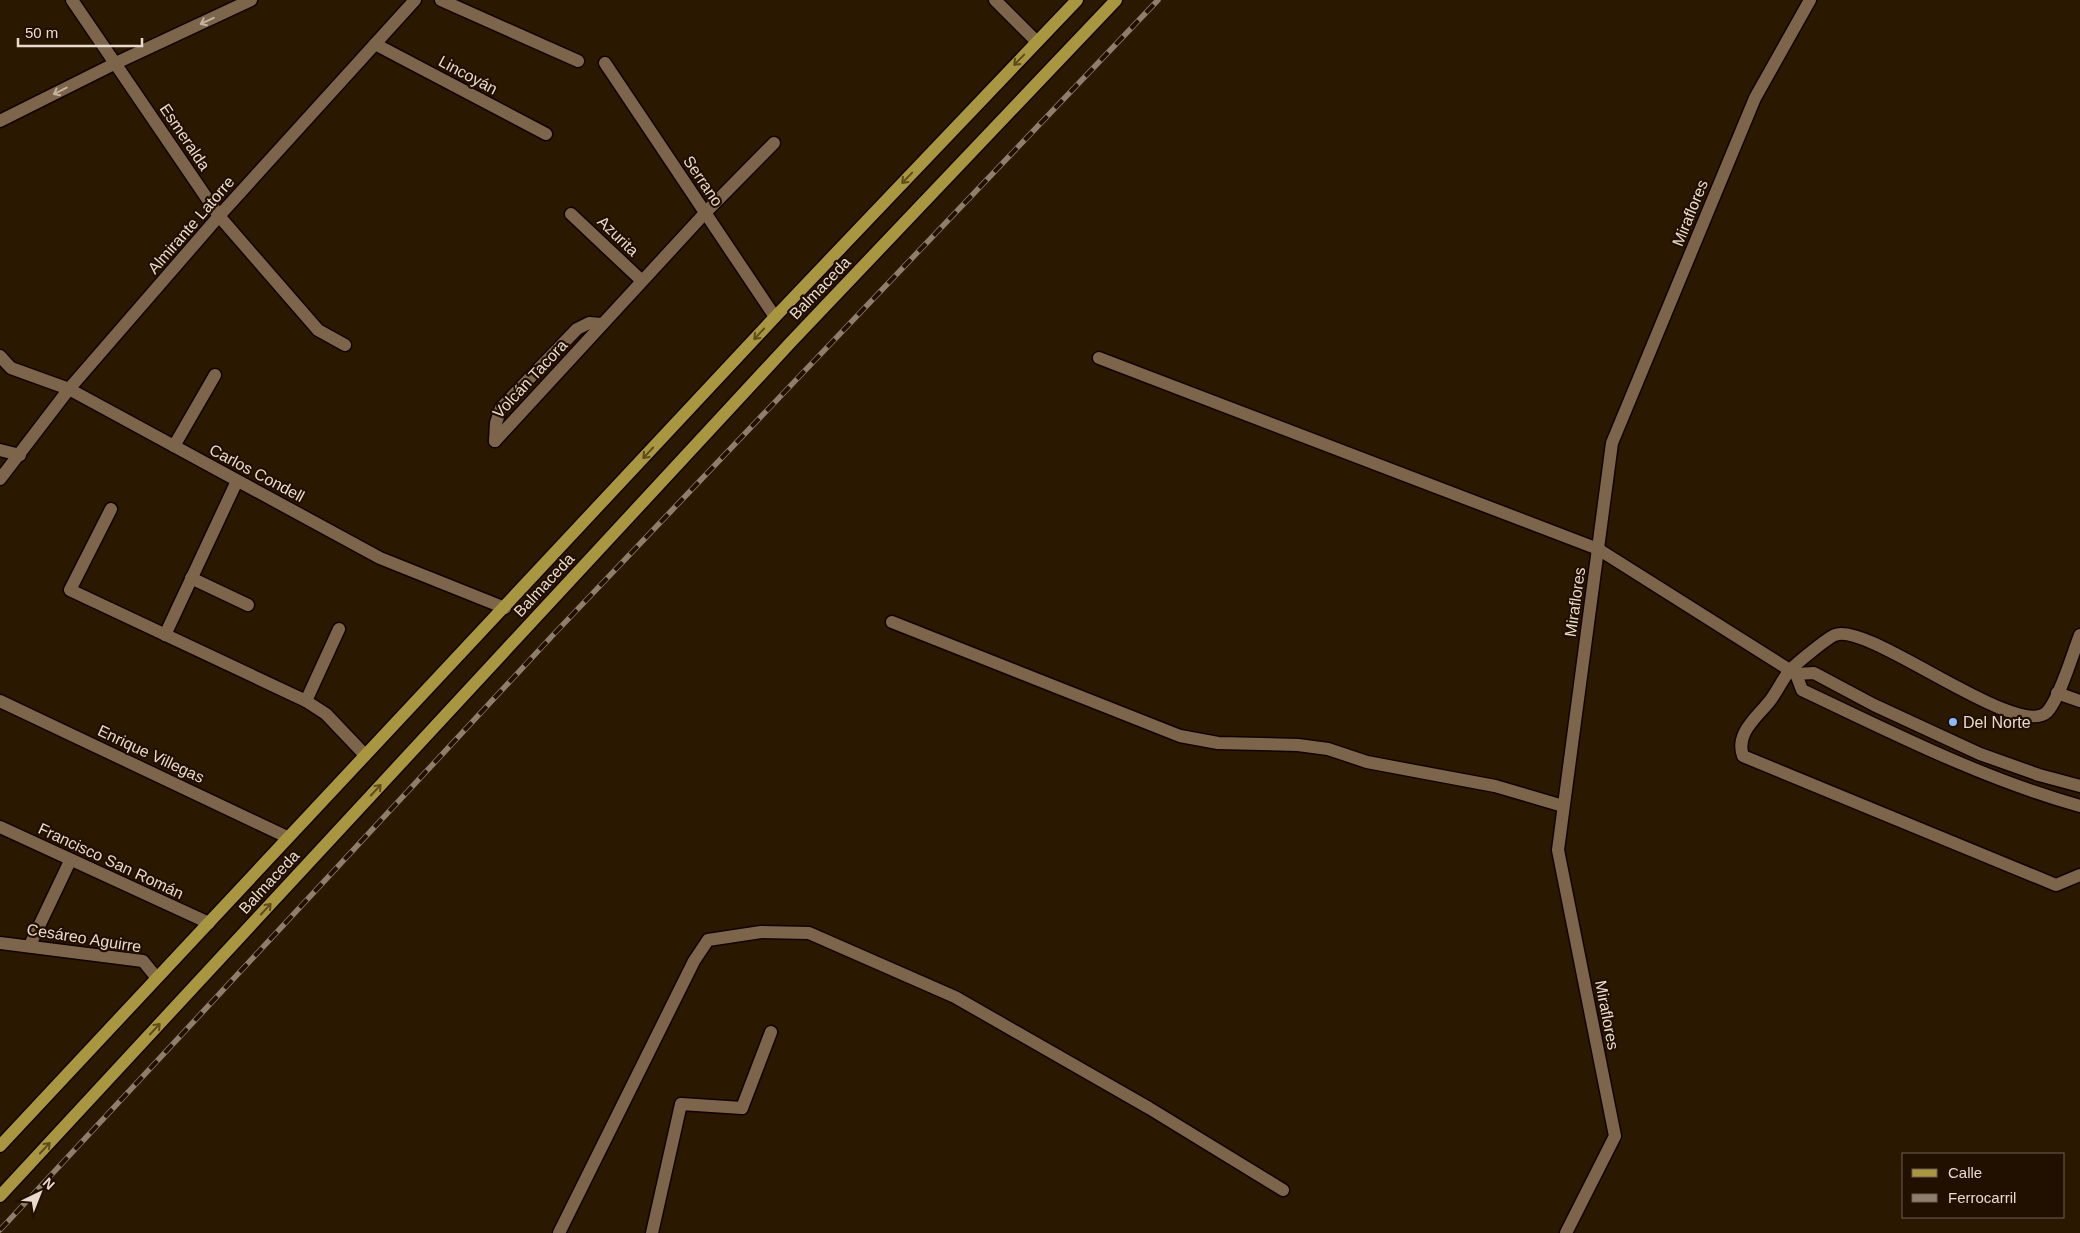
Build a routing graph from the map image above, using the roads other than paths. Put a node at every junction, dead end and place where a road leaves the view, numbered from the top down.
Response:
1 (72, 0) edge
2 (251, 0) edge
3 (415, 0) edge
4 (441, 0) edge
5 (996, 0) edge
6 (1077, 0) edge
7 (1116, 0) edge
8 (1810, 0) edge
9 (1037, 42) junction
10 (375, 44) junction
11 (578, 61) dead end
12 (116, 63) junction
13 (605, 63) dead end
14 (0, 121) edge
15 (546, 134) dead end
16 (774, 143) dead end
17 (705, 213) junction
18 (571, 214) dead end
19 (219, 216) junction
20 (642, 281) junction
21 (775, 317) junction
22 (602, 324) junction
23 (345, 345) dead end
24 (0, 356) edge
25 (1099, 358) dead end
26 (215, 375) dead end
27 (69, 389) junction
28 (174, 446) junction
29 (0, 450) edge
30 (20, 454) junction
31 (0, 479) edge
32 (237, 480) junction
33 (111, 509) dead end
34 (1598, 549) junction
35 (191, 578) junction
36 (248, 605) dead end
37 (505, 608) junction
38 (892, 622) dead end
39 (339, 629) dead end
40 (164, 635) junction
41 (2080, 635) edge
42 (1793, 672) junction
43 (2057, 693) junction
44 (0, 701) edge
45 (306, 701) junction
46 (2080, 701) edge
47 (365, 755) junction
48 (2080, 786) edge
49 (1563, 806) junction
50 (2080, 806) edge
51 (0, 827) edge
52 (287, 837) junction
53 (70, 861) junction
54 (2080, 875) edge
55 (209, 923) junction
56 (0, 943) edge
57 (30, 945) junction
58 (156, 977) junction
59 (771, 1032) dead end
60 (0, 1146) edge
61 (1283, 1190) dead end
62 (0, 1196) edge
63 (559, 1233) edge
64 (652, 1233) edge
65 (1566, 1233) edge

1 - 12 street, Esmeralda
2 -> 12 street
3 - 10 street, Almirante Latorre
4 - 11 street
5 - 9 street
6 - 9 main road, Balmaceda
62 -> 7 main road, Balmaceda
8 - 34 street, Miraflores
9 -> 21 main road, Balmaceda
10 - 15 street, Lincoyán
10 - 19 street, Almirante Latorre
12 -> 14 street
12 - 19 street, Esmeralda
13 - 17 street, Serrano
16 - 17 street, Volcán Tacora
17 - 20 street, Volcán Tacora
17 - 21 street, Serrano
18 - 20 street, Azurita
19 - 23 street, Esmeralda
19 - 27 street, Almirante Latorre
20 - 22 street, Volcán Tacora
21 -> 37 main road, Balmaceda
22 - 22 street, Volcán Tacora
24 - 27 street, Carlos Condell
25 - 34 street
26 - 28 street
27 - 28 street, Carlos Condell
27 - 30 street, Almirante Latorre
28 - 32 street, Carlos Condell
29 - 30 street
30 - 31 street, Almirante Latorre
32 - 35 street
32 - 37 street, Carlos Condell
33 - 40 street
34 - 42 street
34 - 49 street, Miraflores
35 - 36 street
35 - 40 street
37 - 47 main road, Balmaceda
38 - 49 street
39 - 45 street
40 - 45 street
41 - 43 street
42 - 43 street
42 - 48 street
42 - 50 street
42 - 54 street
43 - 46 street
44 - 52 street, Enrique Villegas
45 - 47 street
47 - 52 main road, Balmaceda
49 - 65 street, Miraflores
51 - 53 street, Francisco San Román
52 - 55 main road, Balmaceda
53 - 55 street, Francisco San Román
53 - 57 street
55 - 58 main road, Balmaceda
56 - 57 street, Cesáreo Aguirre
57 - 58 street, Cesáreo Aguirre
58 - 60 main road, Balmaceda
59 - 64 street
61 - 63 street

